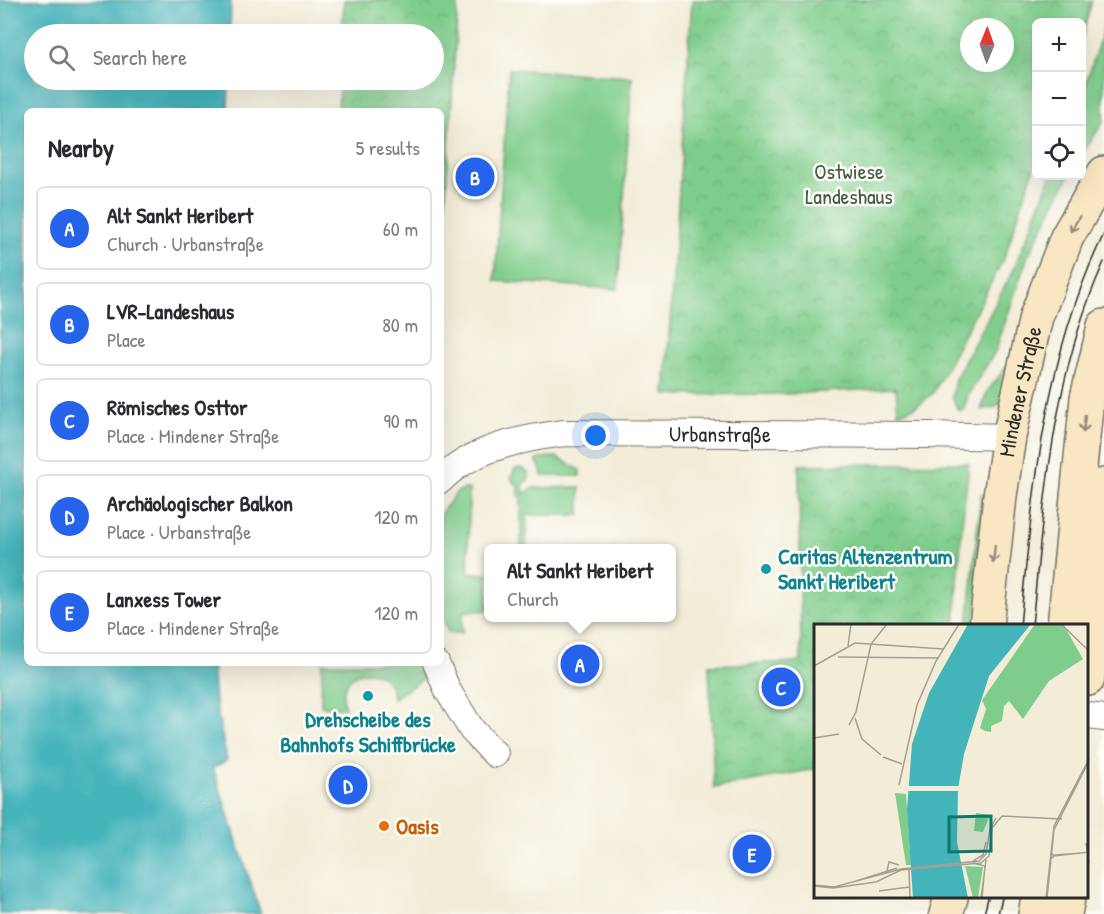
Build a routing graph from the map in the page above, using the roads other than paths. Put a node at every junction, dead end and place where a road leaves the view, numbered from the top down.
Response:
1 (1104, 173) edge
2 (1104, 326) edge
3 (1009, 437) junction
4 (444, 478) edge
5 (1104, 485) edge
6 (986, 624) edge
7 (1064, 624) edge
8 (437, 666) edge
9 (1089, 667) edge
10 (1089, 716) edge
11 (1104, 718) edge
12 (495, 754) dead end
13 (950, 899) edge
14 (1038, 899) edge
15 (1068, 899) edge
16 (946, 914) edge
17 (1035, 914) edge
18 (1065, 914) edge

1 -> 3 main road, Mindener Straße
2 -> 7 main road
3 - 4 street, Urbanstraße
3 -> 6 main road, Mindener Straße
5 - 9 main road
8 - 12 street
10 - 11 street
13 - 16 main road
14 - 17 main road
15 - 18 main road

